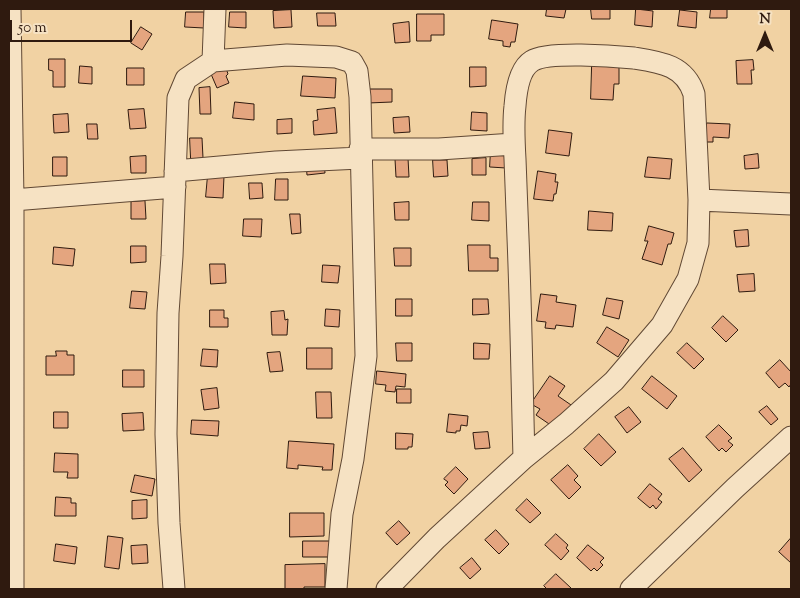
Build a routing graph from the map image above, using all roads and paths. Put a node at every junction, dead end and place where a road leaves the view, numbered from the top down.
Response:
1 (215, 9) edge
2 (10, 17) edge
3 (213, 61) junction
4 (514, 144) junction
5 (360, 154) junction
6 (175, 179) junction
7 (12, 200) junction
8 (698, 200) junction
9 (791, 204) edge
10 (11, 235) edge
11 (791, 437) edge
12 (524, 458) junction
13 (13, 589) edge
14 (174, 589) edge
15 (336, 589) edge
16 (387, 589) edge
17 (631, 589) edge

1 - 3 street
2 - 7 street
3 - 5 street
3 - 6 street
4 - 5 street
4 - 8 street
4 - 12 street
5 - 6 street
5 - 15 street
6 - 7 street
6 - 14 street
7 - 10 street
8 - 9 street
8 - 12 street
10 - 13 street
11 - 17 street
12 - 16 street

